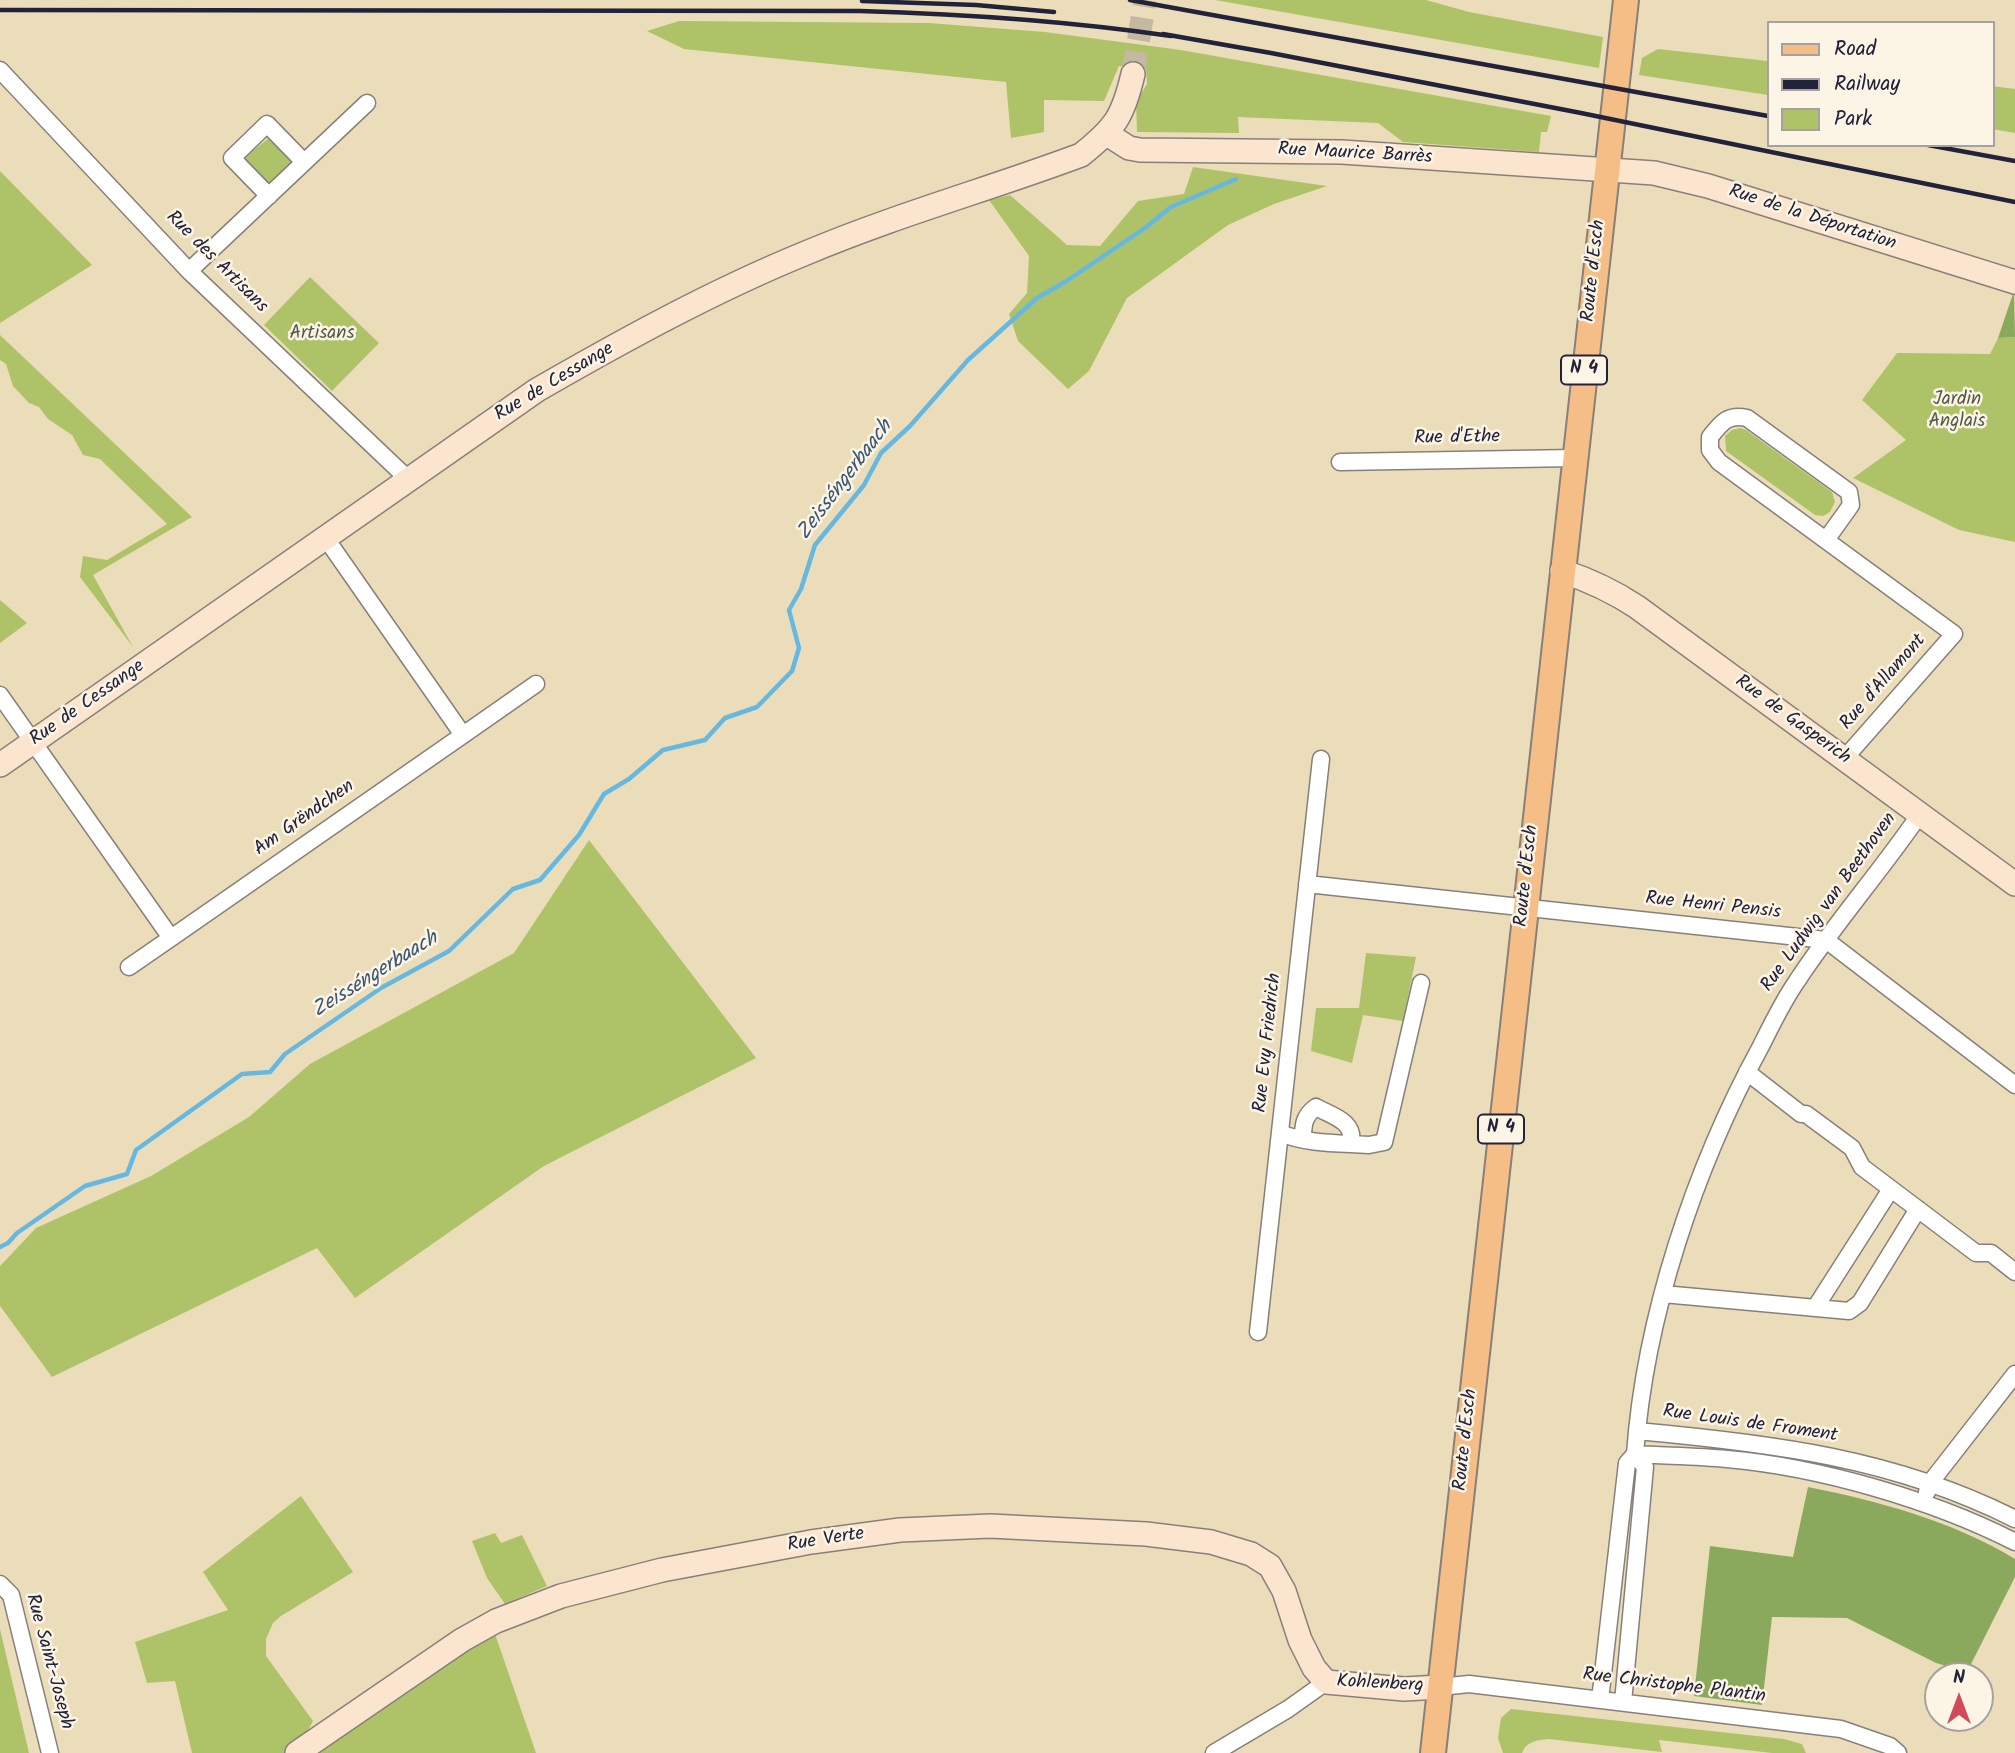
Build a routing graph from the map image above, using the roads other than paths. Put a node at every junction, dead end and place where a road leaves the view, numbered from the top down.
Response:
1 (1626, 0) edge
2 (0, 70) edge
3 (1133, 74) tunnel mouth
4 (367, 103) dead end
5 (1107, 135) junction
6 (304, 162) junction
7 (1607, 168) junction
8 (269, 196) junction
9 (189, 271) junction
10 (2015, 282) edge
11 (1574, 458) junction
12 (1340, 462) dead end
13 (408, 479) junction
14 (325, 537) junction
15 (1826, 541) junction
16 (1562, 571) junction
17 (536, 684) dead end
18 (0, 695) edge
19 (463, 735) junction
20 (33, 742) junction
21 (1321, 759) dead end
22 (1844, 759) junction
23 (0, 765) edge
24 (1920, 814) junction
25 (1307, 884) junction
26 (2015, 884) edge
27 (1525, 908) junction
28 (171, 938) junction
29 (1826, 940) junction
30 (130, 967) dead end
31 (1421, 983) dead end
32 (1747, 1072) junction
33 (2015, 1085) edge
34 (1280, 1133) junction
35 (1303, 1139) junction
36 (1351, 1144) junction
37 (1891, 1189) junction
38 (1918, 1209) junction
39 (2015, 1272) edge
40 (1663, 1294) junction
41 (1815, 1308) junction
42 (1258, 1332) dead end
43 (2015, 1374) edge
44 (1637, 1431) junction
45 (1635, 1454) junction
46 (1930, 1483) junction
47 (1923, 1504) junction
48 (2015, 1519) edge
49 (2015, 1542) edge
50 (0, 1584) edge
51 (1326, 1682) junction
52 (1440, 1687) junction
53 (1600, 1700) junction
54 (1623, 1702) junction
55 (50, 1753) edge
56 (297, 1753) edge
57 (1214, 1753) edge
58 (1433, 1753) edge
59 (1898, 1753) edge

1 - 7 main road, Route d'Esch / N 4
2 - 9 street, Rue des Artisans
3 - 5 street, Rue de Cessange
4 - 6 street
5 - 7 street, Rue Maurice Barrès
5 - 13 street, Rue de Cessange
6 - 8 street
6 - 8 street
7 - 10 street, Rue de la Déportation
7 - 11 main road, Route d'Esch / N 4
8 - 9 street
9 - 13 street, Rue des Artisans
11 - 12 street, Rue d'Ethe
11 - 16 main road, Route d'Esch / N 4
13 - 14 street, Rue de Cessange
14 - 19 street
14 - 20 street, Rue de Cessange
15 - 15 street
15 - 22 street, Rue d'Allamont
16 - 22 street, Rue de Gasperich
16 - 27 main road, Route d'Esch / N 4
17 - 19 street, Am Grëndchen
18 - 20 street
19 - 28 street, Am Grëndchen
20 - 23 street, Rue de Cessange
20 - 28 street
21 - 25 street, Rue Evy Friedrich
22 - 24 street, Rue de Gasperich
24 - 26 street, Rue de Gasperich
24 - 29 street, Rue Ludwig van Beethoven
25 - 27 street, Rue Henri Pensis
25 - 34 street, Rue Evy Friedrich
27 - 29 street, Rue Henri Pensis
27 - 52 main road, Route d'Esch / N 4
28 - 30 street, Am Grëndchen
29 - 32 street, Rue Ludwig van Beethoven
29 - 33 street
31 - 36 street
32 - 37 street
32 - 40 street, Rue Ludwig van Beethoven
34 - 35 street
34 - 42 street, Rue Evy Friedrich
35 - 36 street
35 - 36 street
37 - 38 street
37 - 41 street
38 - 39 street
38 - 41 street
40 - 41 street
40 - 44 street, Rue Ludwig van Beethoven
43 - 46 street
44 - 45 street, Rue Ludwig van Beethoven
44 - 46 street, Rue Louis de Froment
45 - 47 street, Rue Louis de Froment
45 - 53 street, Rue Ludwig van Beethoven
45 - 54 street, Rue Ludwig van Beethoven
46 - 47 street
46 - 48 street, Rue Louis de Froment
47 - 49 street, Rue Louis de Froment
50 - 55 street, Rue Saint-Joseph
51 - 52 street, Kohlenberg
51 - 56 street, Rue Verte
51 - 57 street, Kohlenberg
52 - 53 street, Rue Christophe Plantin
52 - 58 main road, Route d'Esch / N 4
53 - 54 street, Rue Christophe Plantin
54 - 59 street, Rue Christophe Plantin

